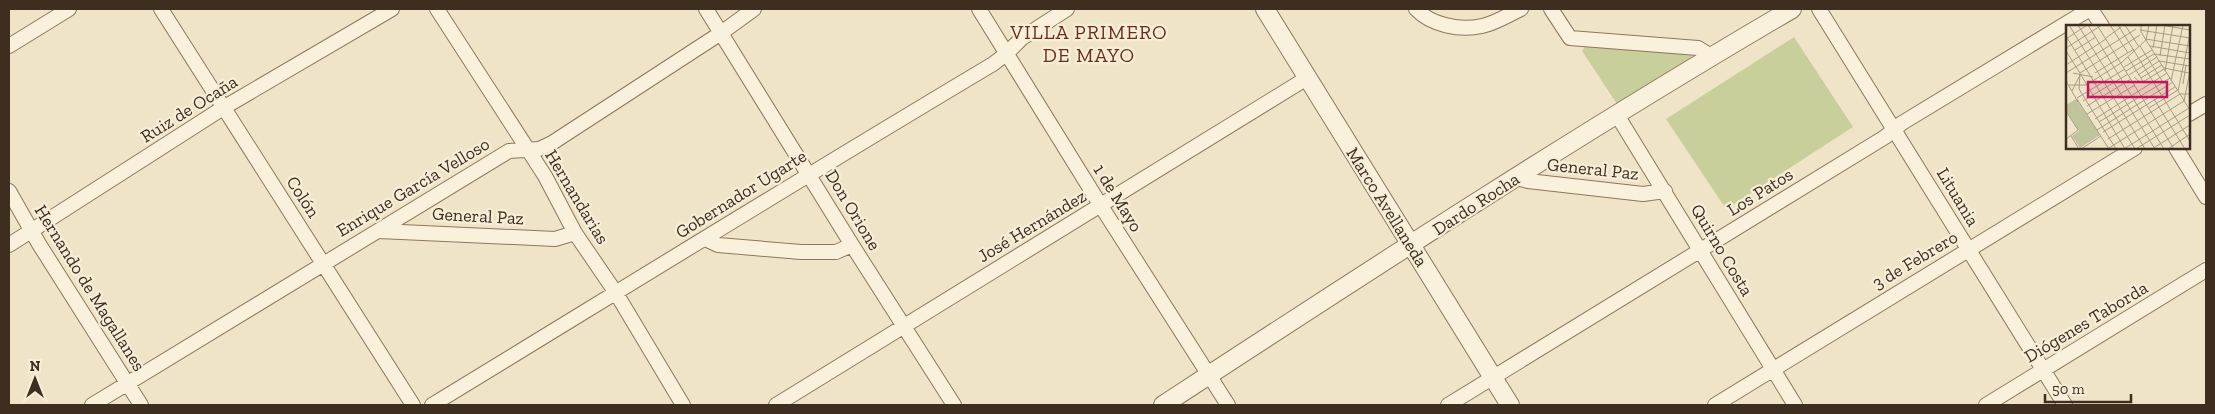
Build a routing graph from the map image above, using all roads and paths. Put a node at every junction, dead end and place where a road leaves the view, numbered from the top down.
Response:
1 (69, 9) edge
2 (161, 9) edge
3 (392, 9) edge
4 (437, 9) edge
5 (706, 9) edge
6 (754, 9) edge
7 (978, 9) edge
8 (1067, 9) edge
9 (1265, 9) edge
10 (1416, 9) edge
11 (1521, 9) edge
12 (1551, 9) edge
13 (1792, 9) edge
14 (1819, 9) edge
15 (2090, 9) edge
16 (2101, 25) edge
17 (721, 33) junction
18 (9, 46) edge
19 (1006, 54) junction
20 (1712, 56) junction
21 (1307, 78) junction
22 (2206, 104) edge
23 (223, 108) junction
24 (2190, 113) edge
25 (1617, 115) junction
26 (1895, 129) junction
27 (527, 149) junction
28 (2133, 149) edge
29 (2177, 149) edge
30 (809, 173) junction
31 (1517, 178) junction
32 (9, 191) edge
33 (1665, 191) junction
34 (2206, 198) edge
35 (1101, 206) junction
36 (32, 231) junction
37 (379, 231) junction
38 (574, 233) junction
39 (705, 239) junction
40 (852, 245) junction
41 (9, 246) edge
42 (1410, 246) junction
43 (1968, 250) junction
44 (1700, 251) junction
45 (323, 263) junction
46 (2206, 270) edge
47 (616, 293) junction
48 (903, 326) junction
49 (1772, 369) junction
50 (2044, 369) junction
51 (1209, 375) junction
52 (1493, 378) junction
53 (127, 384) junction
54 (92, 405) edge
55 (141, 405) edge
56 (413, 405) edge
57 (432, 405) edge
58 (683, 405) edge
59 (776, 405) edge
60 (954, 405) edge
61 (1163, 405) edge
62 (1228, 405) edge
63 (1448, 405) edge
64 (1510, 405) edge
65 (1714, 405) edge
66 (1795, 405) edge
67 (1986, 405) edge
68 (2065, 405) edge

1 - 18 street
2 - 23 street, Colón
3 - 23 street, Ruiz de Ocaña
4 - 27 street, Hernandarias
5 - 17 street, Don Orione
6 - 17 street, Enrique García Velloso
7 - 19 street, 1 de Mayo
8 - 19 street, Gobernador Ugarte
9 - 21 street, Marco Avellaneda
10 - 11 street
12 - 20 street
13 - 20 street, Dardo Rocha
14 - 26 street, Lituania
15 - 16 street
15 - 26 street, Los Patos
17 - 27 street, Enrique García Velloso
17 - 30 street, Don Orione
19 - 30 street, Gobernador Ugarte
19 - 35 street, 1 de Mayo
20 - 25 street, Dardo Rocha
21 - 35 street, José Hernández
21 - 42 street, Marco Avellaneda
22 - 24 street
23 - 36 street, Ruiz de Ocaña
23 - 45 street, Colón
25 - 31 street, Dardo Rocha
25 - 33 street, Quirno Costa
26 - 43 street, Lituania
26 - 44 street, Los Patos
27 - 37 street, Enrique García Velloso
27 - 38 street, Hernandarias
28 - 43 street, 3 de Febrero
29 - 34 street
30 - 39 street, Gobernador Ugarte
30 - 40 street, Don Orione
31 - 33 street, General Paz
31 - 42 street, Dardo Rocha
32 - 36 street, Hernando de Magallanes
33 - 44 street, Quirno Costa
35 - 48 street, José Hernández
35 - 51 street, 1 de Mayo
36 - 41 street, Ruiz de Ocaña
36 - 53 street, Hernando de Magallanes
37 - 38 street, General Paz
37 - 45 street, Enrique García Velloso
38 - 47 street, Hernandarias
39 - 40 street
39 - 47 street, Gobernador Ugarte
40 - 48 street, Don Orione
42 - 51 street, Dardo Rocha
42 - 52 street, Marco Avellaneda
43 - 49 street, 3 de Febrero
43 - 50 street, Lituania
44 - 49 street, Quirno Costa
44 - 52 street, Los Patos
45 - 53 street, Enrique García Velloso
45 - 56 street, Colón
46 - 50 street, Diógenes Taborda
47 - 57 street, Gobernador Ugarte
47 - 58 street, Hernandarias
48 - 59 street, José Hernández
48 - 60 street, Don Orione
49 - 65 street, 3 de Febrero
49 - 66 street, Quirno Costa
50 - 67 street, Diógenes Taborda
50 - 68 street, Lituania
51 - 61 street, Dardo Rocha
51 - 62 street, 1 de Mayo
52 - 63 street, Los Patos
52 - 64 street, Marco Avellaneda
53 - 54 street, Enrique García Velloso
53 - 55 street, Hernando de Magallanes

